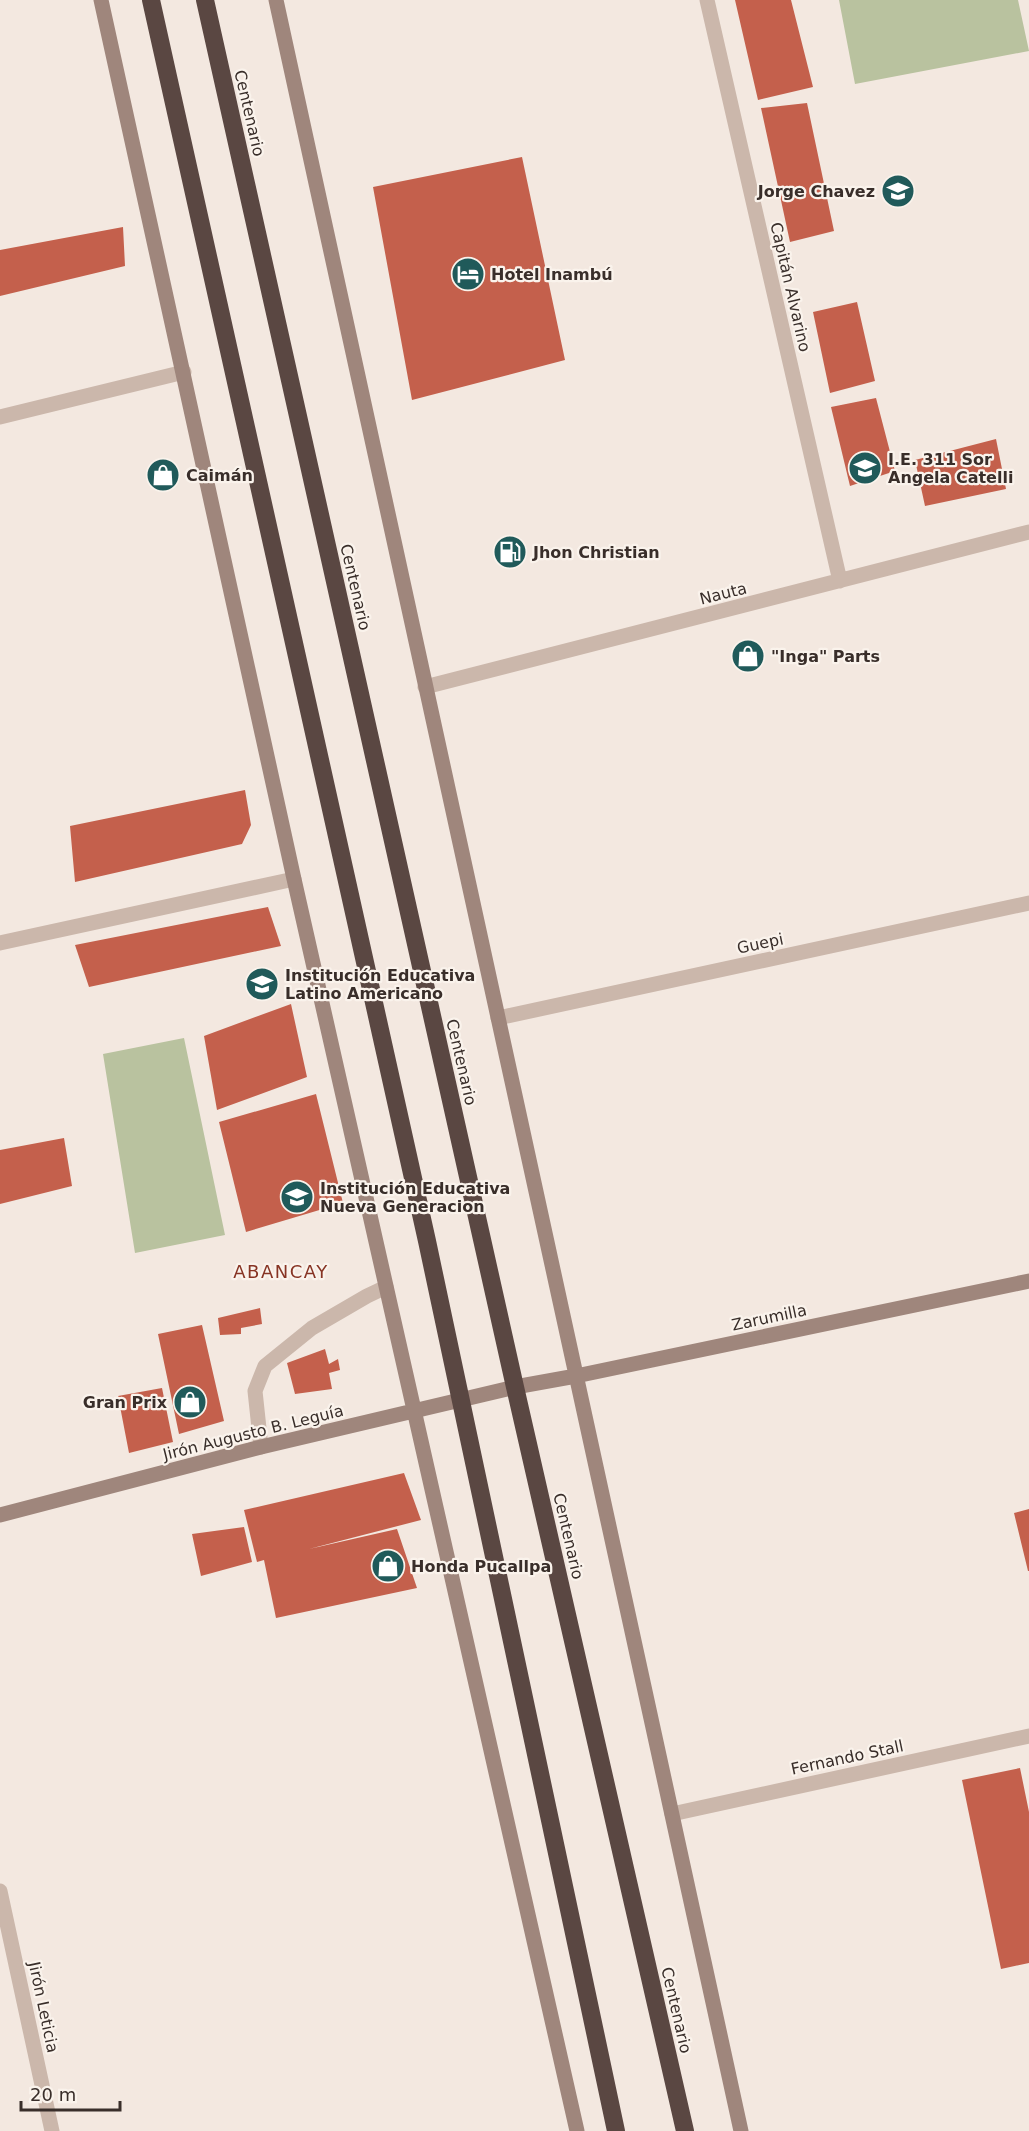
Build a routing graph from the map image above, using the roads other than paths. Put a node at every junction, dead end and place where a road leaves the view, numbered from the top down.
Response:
1 (101, 0) edge
2 (151, 0) edge
3 (205, 0) edge
4 (276, 0) edge
5 (707, 0) edge
6 (184, 372) junction
7 (0, 417) edge
8 (1029, 532) edge
9 (840, 582) junction
10 (425, 687) junction
11 (294, 879) junction
12 (1029, 903) edge
13 (0, 943) edge
14 (498, 1018) junction
15 (1029, 1281) edge
16 (386, 1287) junction
17 (576, 1376) junction
18 (515, 1387) junction
19 (461, 1400) junction
20 (415, 1412) junction
21 (261, 1447) junction
22 (0, 1515) edge
23 (1029, 1736) edge
24 (672, 1814) junction
25 (0, 1891) edge
26 (52, 2131) edge
27 (577, 2131) edge
28 (616, 2131) edge
29 (685, 2131) edge
30 (741, 2131) edge

1 - 6 street
2 - 19 highway
3 - 18 highway, Centenario
4 - 10 street
5 - 9 street, Capitán Alvarino
6 - 7 street
6 - 11 street
8 - 9 street, Nauta
9 - 10 street, Nauta
10 - 14 street
11 - 13 street
11 - 16 street
12 - 14 street, Guepi
14 - 17 street
15 - 17 street, Zarumilla
16 - 20 street
16 - 21 street
17 - 18 street, Zarumilla
17 - 24 street
18 - 19 street, Jirón Augusto B. Leguía
18 - 29 highway, Centenario
19 - 20 street, Jirón Augusto B. Leguía
19 - 28 highway
20 - 21 street, Jirón Augusto B. Leguía
20 - 27 street
21 - 22 street, Jirón Augusto B. Leguía
23 - 24 street, Fernando Stall
24 - 30 street
25 - 26 street, Jirón Leticia

